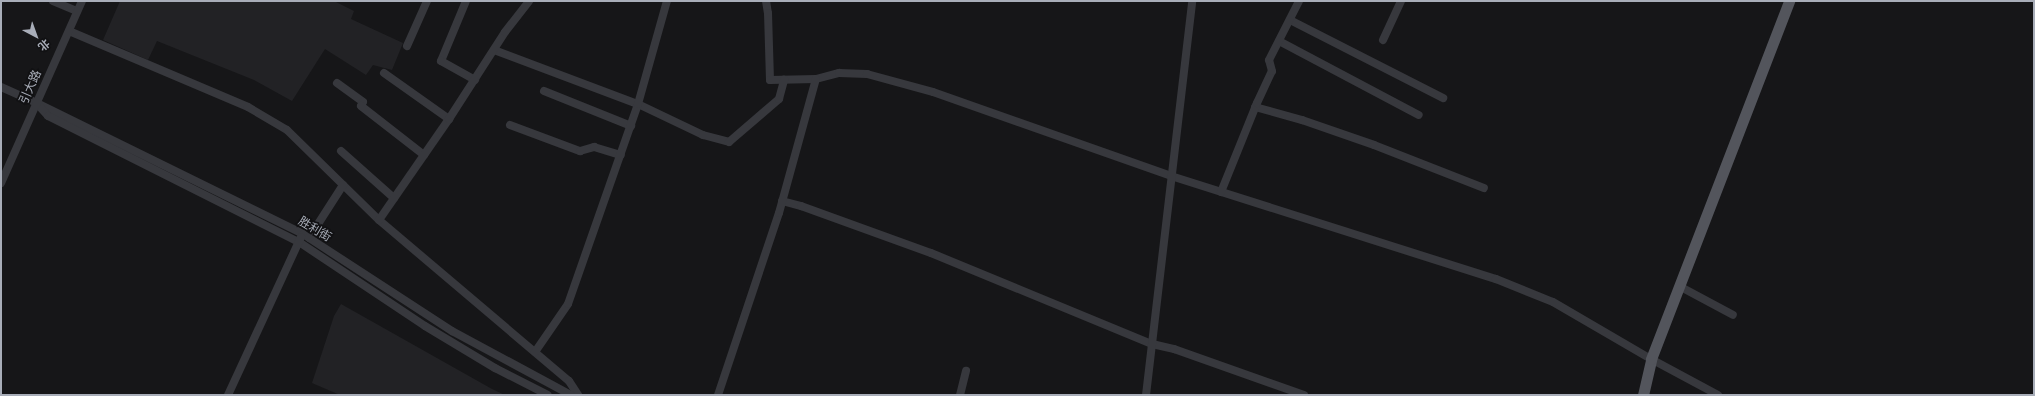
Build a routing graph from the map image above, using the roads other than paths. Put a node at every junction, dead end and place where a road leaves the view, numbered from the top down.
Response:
1 (53, 1) edge
2 (82, 1) edge
3 (427, 1) edge
4 (466, 1) edge
5 (529, 1) edge
6 (667, 1) edge
7 (766, 1) edge
8 (1192, 1) edge
9 (1299, 1) edge
10 (1401, 1) edge
11 (1789, 1) edge
12 (78, 11) junction
13 (1290, 20) junction
14 (69, 31) junction
15 (1383, 40) dead end
16 (1279, 41) junction
17 (407, 46) dead end
18 (494, 50) junction
19 (384, 73) dead end
20 (816, 79) junction
21 (475, 80) junction
22 (784, 80) junction
23 (337, 84) dead end
24 (1, 87) edge
25 (544, 91) dead end
26 (1443, 98) dead end
27 (37, 103) junction
28 (638, 104) junction
29 (1255, 107) junction
30 (1419, 115) dead end
31 (449, 119) junction
32 (510, 125) dead end
33 (631, 126) junction
34 (341, 151) dead end
35 (424, 155) junction
36 (621, 155) junction
37 (1171, 176) junction
38 (1, 183) edge
39 (343, 185) junction
40 (1484, 188) dead end
41 (1221, 192) junction
42 (394, 198) junction
43 (782, 201) junction
44 (379, 220) junction
45 (304, 238) junction
46 (1679, 286) junction
47 (1733, 315) dead end
48 (1152, 344) junction
49 (535, 352) junction
50 (1651, 359) junction
51 (966, 371) dead end
52 (228, 395) edge
53 (548, 395) edge
54 (571, 395) edge
55 (578, 395) edge
56 (718, 395) edge
57 (960, 395) edge
58 (1146, 395) edge
59 (1304, 395) edge
60 (1643, 395) edge
61 (1718, 395) edge

1 - 12 street
2 - 12 street, 引大路
3 - 17 street
4 - 21 street
5 - 18 street
6 - 28 street
7 - 22 street
8 - 37 street
9 - 13 street
10 - 15 street
11 - 46 main road
12 - 14 street, 引大路
13 - 16 street
13 - 26 street
14 - 27 street, 引大路
14 - 39 street
16 - 29 street
16 - 30 street
18 - 21 street
18 - 28 street
19 - 31 street
20 - 22 street
20 - 37 street
20 - 43 street
21 - 31 street
22 - 28 street
23 - 35 street
24 - 27 street, 胜利街
25 - 33 street
27 - 38 street, 引大路
27 - 45 street, 胜利街
28 - 33 street
29 - 40 street
29 - 41 street
31 - 35 street
32 - 36 street
33 - 36 street
34 - 42 street
35 - 42 street
36 - 49 street
37 - 41 street
37 - 48 street
39 - 44 street
39 - 45 street
41 - 50 street
42 - 44 street
43 - 48 street
43 - 56 street
44 - 49 street
45 - 52 street
45 - 53 street, 胜利街
45 - 54 street, 胜利街
46 - 47 street
46 - 50 main road
48 - 58 street
48 - 59 street
49 - 55 street
50 - 60 main road
50 - 61 street
51 - 57 street

